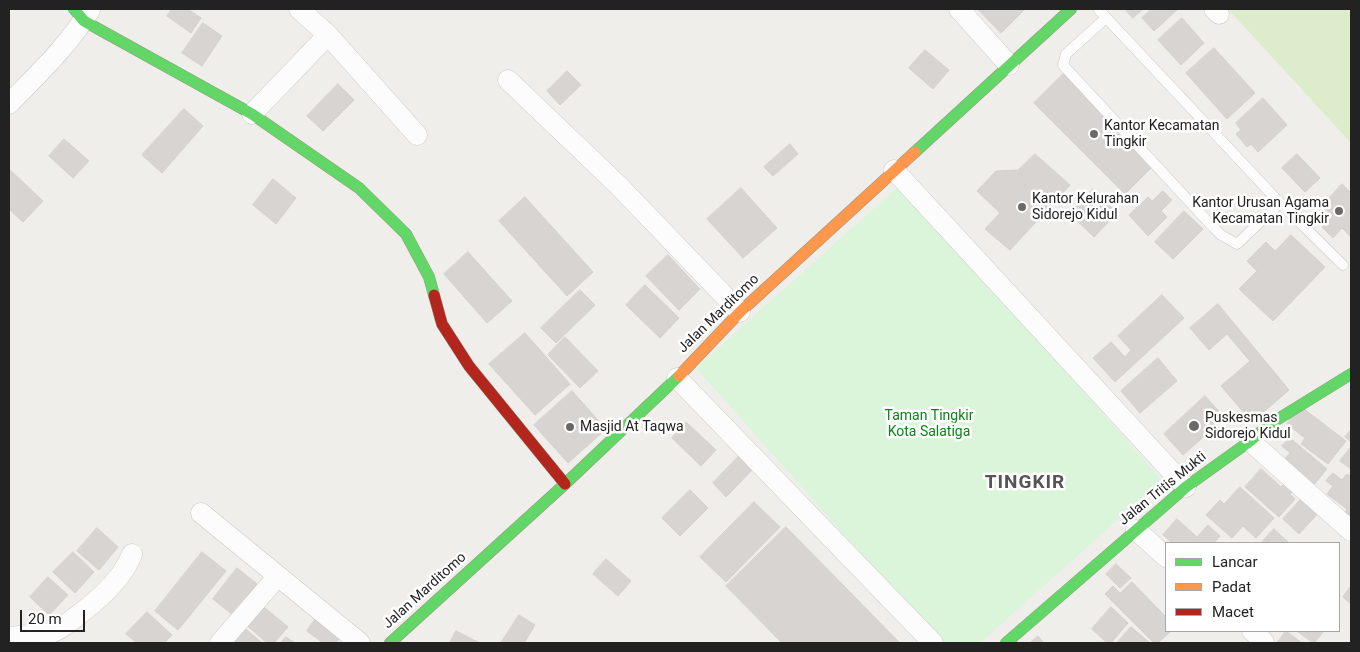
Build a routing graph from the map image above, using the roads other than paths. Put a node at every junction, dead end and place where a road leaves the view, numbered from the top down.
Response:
1 (299, 9) edge
2 (960, 9) edge
3 (1071, 9) edge
4 (1098, 9) edge
5 (83, 13) edge
6 (1106, 18) junction
7 (328, 35) junction
8 (1009, 65) junction
9 (508, 80) dead end
10 (9, 104) edge
11 (252, 114) junction
12 (417, 135) dead end
13 (894, 170) junction
14 (1280, 203) junction
15 (1342, 266) dead end
16 (740, 312) junction
17 (1351, 374) edge
18 (677, 378) junction
19 (1250, 441) junction
20 (565, 484) junction
21 (1186, 487) junction
22 (201, 513) dead end
23 (1136, 530) junction
24 (1351, 531) edge
25 (132, 554) dead end
26 (1165, 556) edge
27 (278, 576) junction
28 (9, 637) edge
29 (220, 643) edge
30 (360, 643) edge
31 (390, 643) edge
32 (933, 643) edge
33 (1006, 643) edge

1 - 7 street
2 - 8 street
3 - 8 street, Jalan Marditomo
4 - 6 lane
5 - 10 street
5 - 11 street
6 - 14 lane
6 - 14 lane
7 - 11 street
7 - 12 street
8 - 13 street, Jalan Marditomo
9 - 16 street
11 - 20 street
13 - 16 street, Jalan Marditomo
13 - 21 street
14 - 15 lane
16 - 18 street, Jalan Marditomo
17 - 19 street, Jalan Tritis Mukti
18 - 20 street, Jalan Marditomo
18 - 32 street
19 - 21 street, Jalan Tritis Mukti
19 - 24 street
20 - 31 street, Jalan Marditomo
21 - 23 street, Jalan Tritis Mukti
22 - 27 street
23 - 26 street
23 - 33 street, Jalan Tritis Mukti
25 - 28 street
27 - 29 street
27 - 30 street

